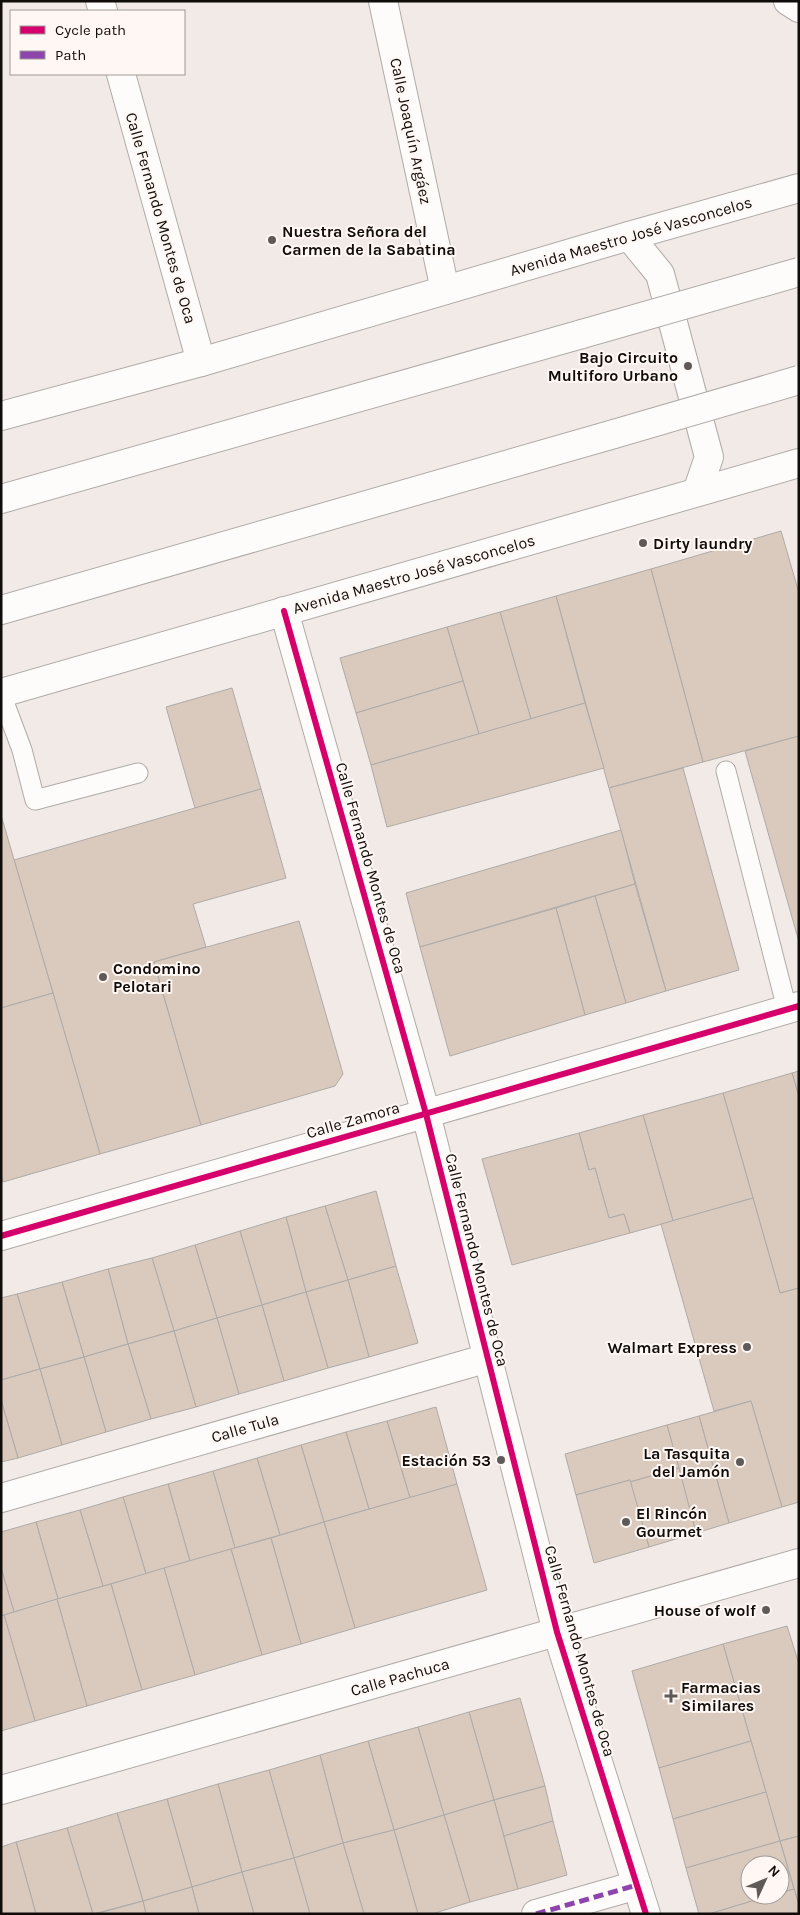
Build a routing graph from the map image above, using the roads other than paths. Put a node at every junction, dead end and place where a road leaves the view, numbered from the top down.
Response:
1 (382, 1) edge
2 (788, 1) edge
3 (799, 8) edge
4 (121, 75) edge
5 (799, 188) edge
6 (629, 236) junction
7 (799, 272) edge
8 (445, 290) junction
9 (201, 362) junction
10 (799, 380) edge
11 (1, 416) edge
12 (799, 463) edge
13 (697, 492) junction
14 (1, 498) edge
15 (1, 610) edge
16 (284, 611) junction
17 (1, 693) edge
18 (726, 771) dead end
19 (138, 773) dead end
20 (793, 1008) edge
21 (426, 1114) junction
22 (1, 1236) edge
23 (488, 1358) junction
24 (1, 1498) edge
25 (799, 1563) edge
26 (557, 1632) junction
27 (1, 1790) edge
28 (637, 1885) junction
29 (536, 1914) edge
30 (646, 1914) edge

1 - 8 main road, Calle Joaquín Argáez
2 - 3 main road
4 - 9 main road, Calle Fernando Montes de Oca
5 - 6 main road, Avenida Maestro José Vasconcelos
6 - 8 main road, Avenida Maestro José Vasconcelos
6 - 13 main road
7 - 14 main road, bridge
8 - 9 main road, Avenida Maestro José Vasconcelos
9 - 11 main road, Avenida Maestro José Vasconcelos
10 - 15 main road, bridge
12 - 13 main road, Avenida Maestro José Vasconcelos
13 - 16 main road, Avenida Maestro José Vasconcelos
16 - 17 main road, Avenida Maestro José Vasconcelos
16 - 21 main road, Calle Fernando Montes de Oca
17 - 19 lane
18 - 20 lane
20 - 21 main road, Calle Zamora
21 - 22 main road, Calle Zamora
21 - 23 main road, Calle Fernando Montes de Oca
23 - 24 main road, Calle Tula
23 - 26 main road, Calle Fernando Montes de Oca
25 - 26 main road, Calle Pachuca
26 - 27 main road, Calle Pachuca
26 - 28 main road, Calle Fernando Montes de Oca
28 - 29 main road
28 - 30 main road, Calle Fernando Montes de Oca

